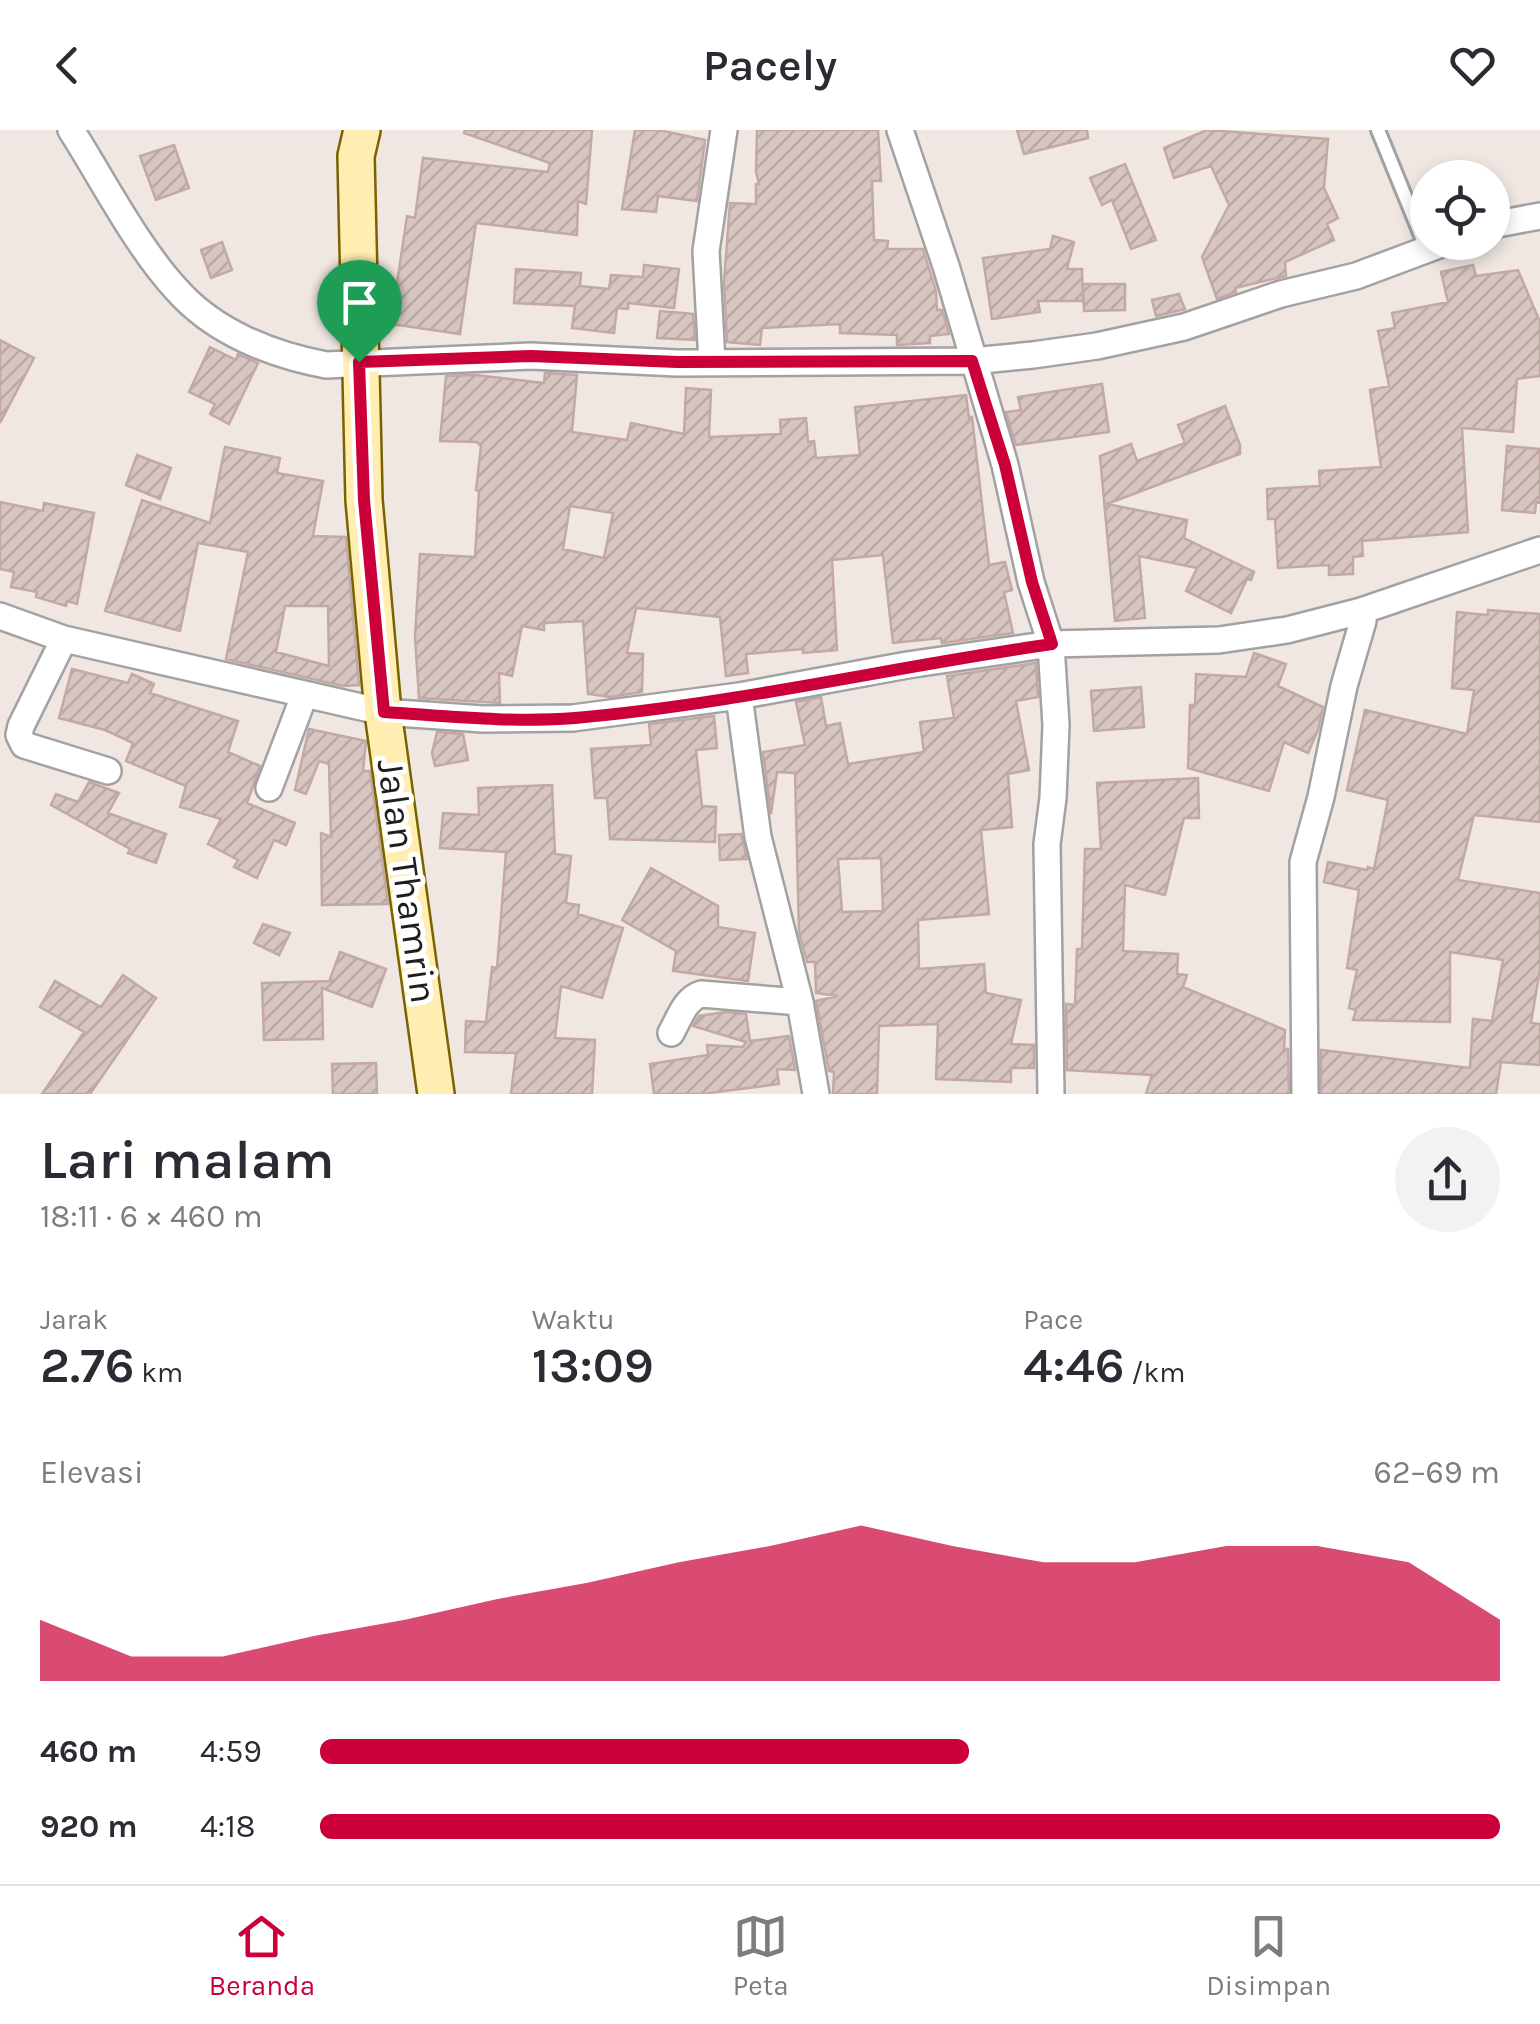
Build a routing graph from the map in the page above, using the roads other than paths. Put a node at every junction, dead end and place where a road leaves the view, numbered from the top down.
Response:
1 (71, 130) edge
2 (362, 130) edge
3 (724, 130) edge
4 (900, 130) edge
5 (1378, 130) edge
6 (1410, 193) edge
7 (1540, 216) edge
8 (1510, 222) edge
9 (1410, 256) edge
10 (972, 361) junction
11 (359, 362) junction
12 (712, 362) junction
13 (1540, 550) edge
14 (1361, 611) junction
15 (0, 616) edge
16 (64, 639) junction
17 (1052, 644) junction
18 (304, 696) junction
19 (739, 696) junction
20 (384, 712) junction
21 (108, 771) dead end
22 (269, 788) dead end
23 (800, 1002) junction
24 (671, 1033) dead end
25 (436, 1094) edge
26 (816, 1094) edge
27 (1051, 1094) edge
28 (1305, 1094) edge

1 - 11 street
2 - 11 main road, Jalan Thamrin
3 - 12 street
4 - 10 street
5 - 6 lane
7 - 8 street
9 - 10 street
10 - 12 street
10 - 17 street
11 - 12 street
11 - 20 main road, Jalan Thamrin
13 - 14 street
14 - 17 street
14 - 28 street
15 - 16 street
16 - 18 street
16 - 21 street
17 - 19 street
17 - 27 street
18 - 20 street
18 - 22 street
19 - 20 street
19 - 23 street
20 - 25 main road, Jalan Thamrin
23 - 24 street
23 - 26 street

